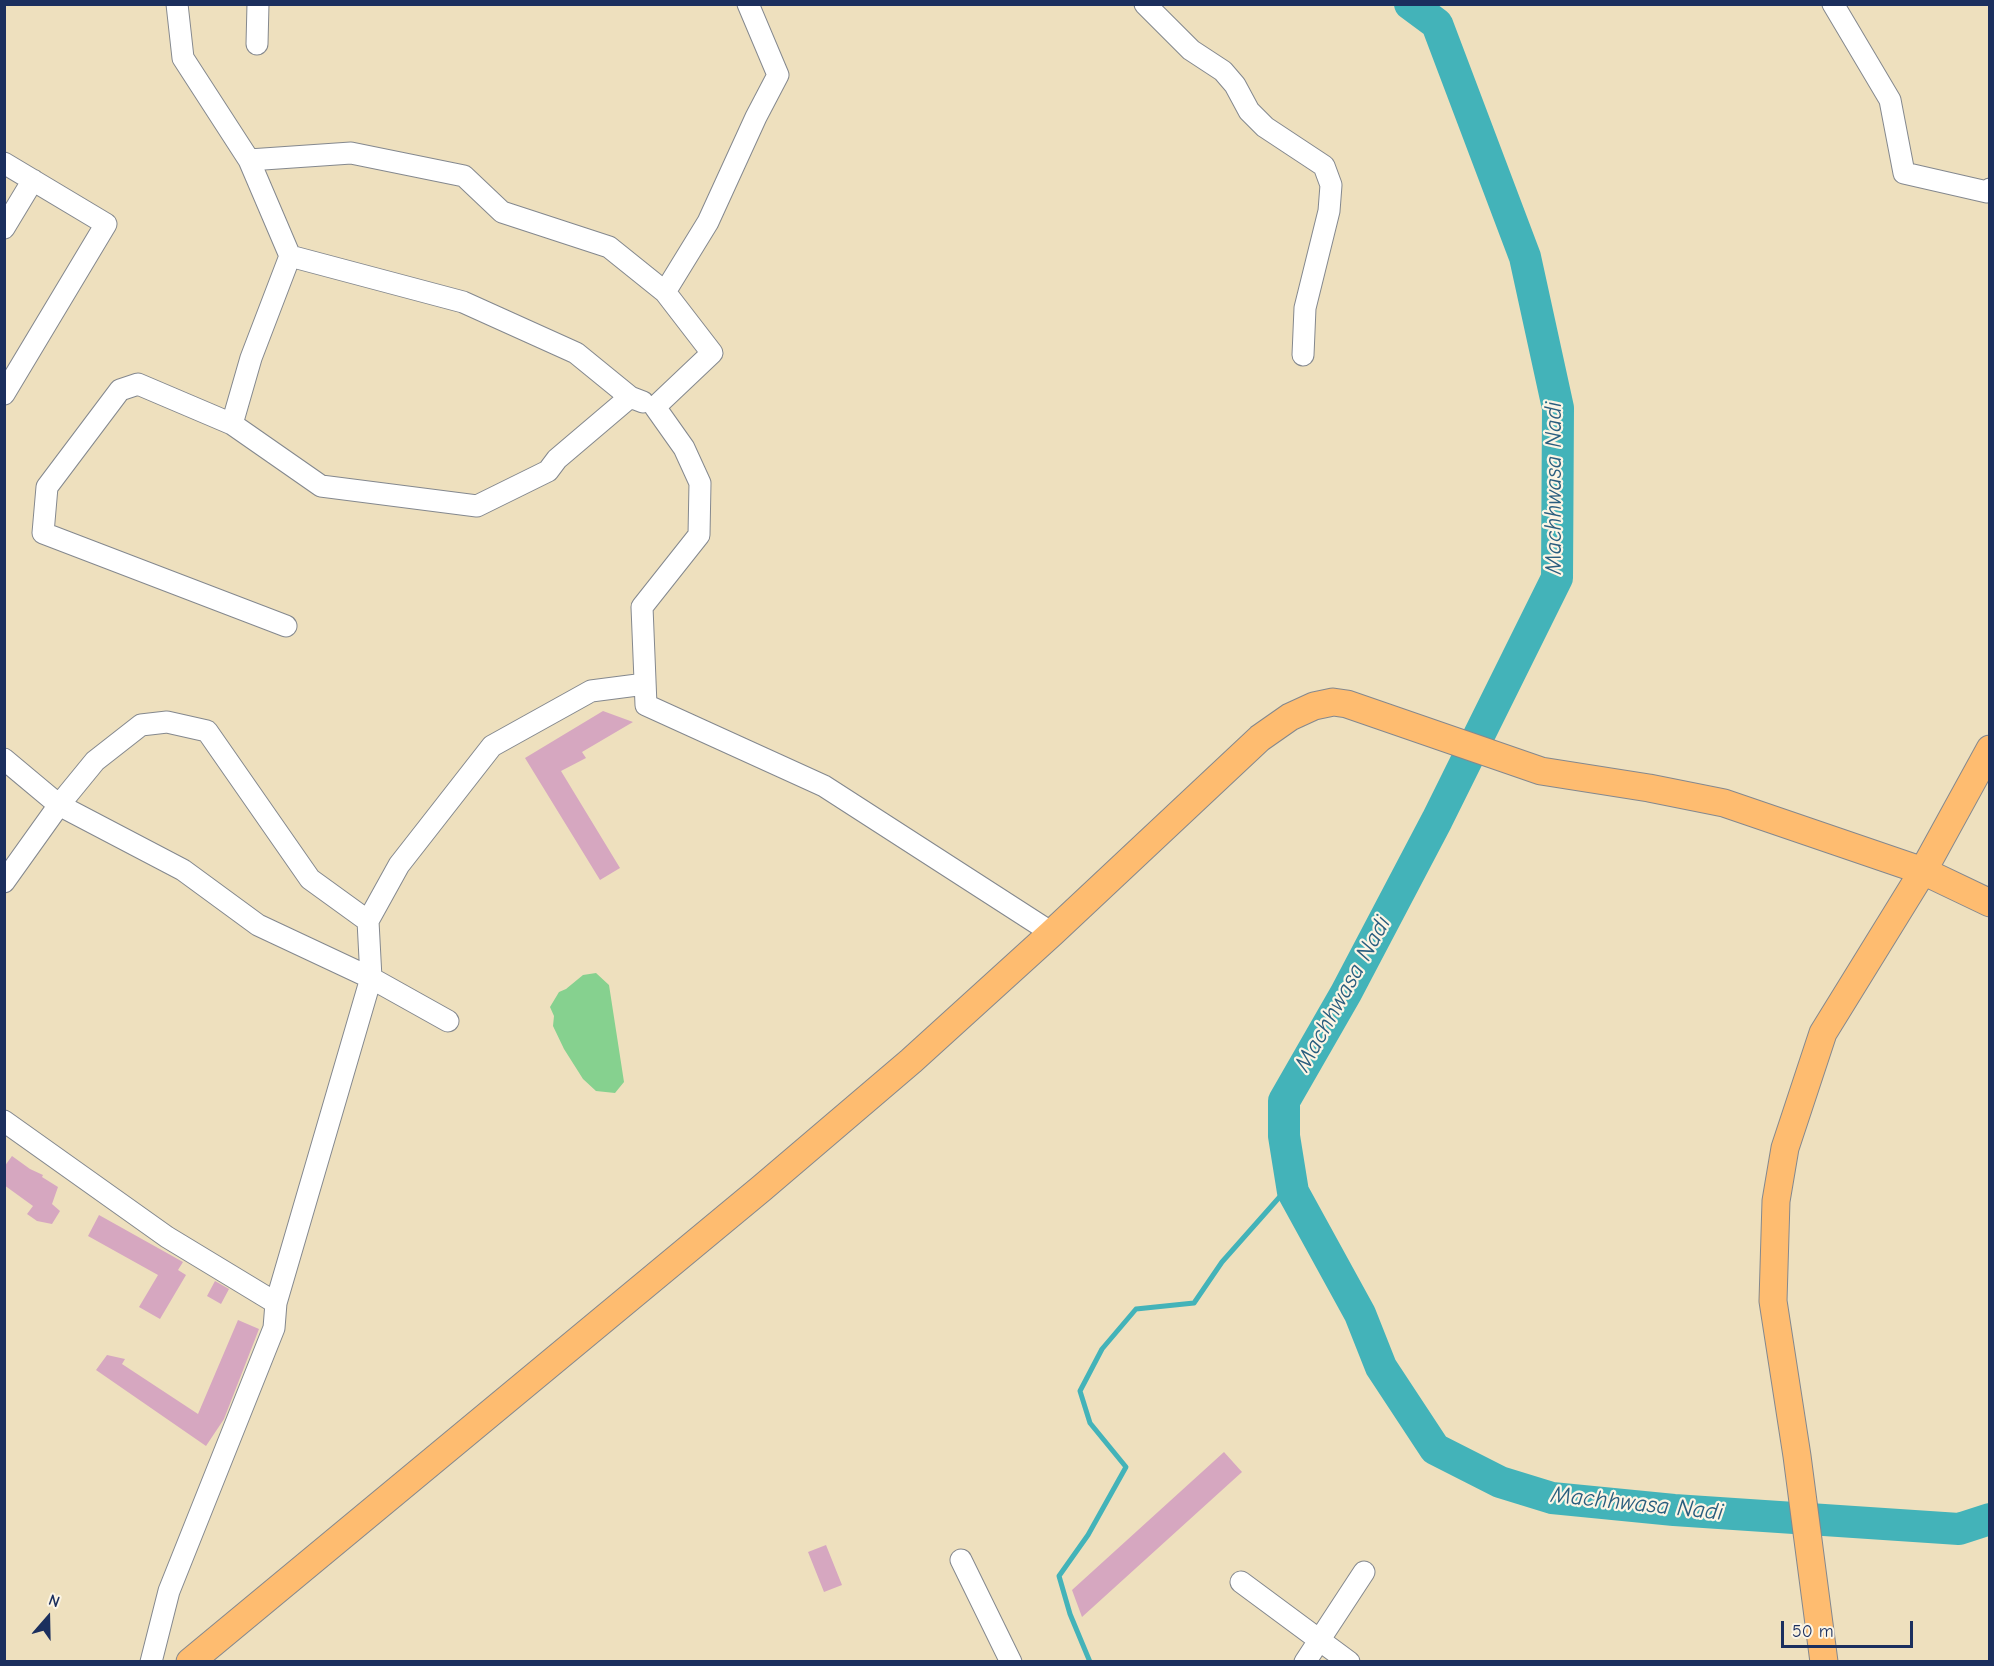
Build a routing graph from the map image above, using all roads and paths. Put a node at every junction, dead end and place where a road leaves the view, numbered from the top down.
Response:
1 (177, 4) edge
2 (258, 4) edge
3 (748, 4) edge
4 (1145, 4) edge
5 (1833, 4) edge
6 (257, 44) dead end
7 (249, 160) junction
8 (4, 163) edge
9 (33, 180) junction
10 (1989, 191) edge
11 (4, 228) edge
12 (290, 256) junction
13 (665, 291) junction
14 (1303, 355) dead end
15 (4, 394) edge
16 (630, 397) junction
17 (655, 407) junction
18 (232, 424) junction
19 (286, 626) dead end
20 (645, 684) junction
21 (1989, 749) edge
22 (4, 759) edge
23 (59, 805) junction
24 (1923, 871) junction
25 (4, 882) edge
26 (1989, 903) edge
27 (368, 921) junction
28 (1053, 933) junction
29 (371, 978) junction
30 (448, 1021) dead end
31 (4, 1121) edge
32 (276, 1303) junction
33 (961, 1560) dead end
34 (1364, 1572) dead end
35 (1241, 1582) dead end
36 (1320, 1638) junction
37 (151, 1662) edge
38 (190, 1662) edge
39 (1011, 1662) edge
40 (1305, 1662) edge
41 (1349, 1662) edge
42 (1824, 1662) edge

1 - 7 street
2 - 6 street
3 - 13 street
4 - 14 street
5 - 10 street
7 - 12 street
7 - 13 street
8 - 9 street
9 - 11 street
9 - 15 street
12 - 16 street
12 - 18 street
13 - 17 street
16 - 17 street
16 - 18 street
17 - 20 street
18 - 19 street
20 - 27 street
20 - 28 street
21 - 24 main road
22 - 23 street
23 - 25 street
23 - 27 street
23 - 29 street
24 - 26 main road
24 - 28 main road
24 - 42 main road
27 - 29 street
28 - 38 main road
29 - 30 street
29 - 32 street
31 - 32 street
32 - 37 street
33 - 39 street
34 - 36 street
35 - 36 street
36 - 40 street
36 - 41 street

